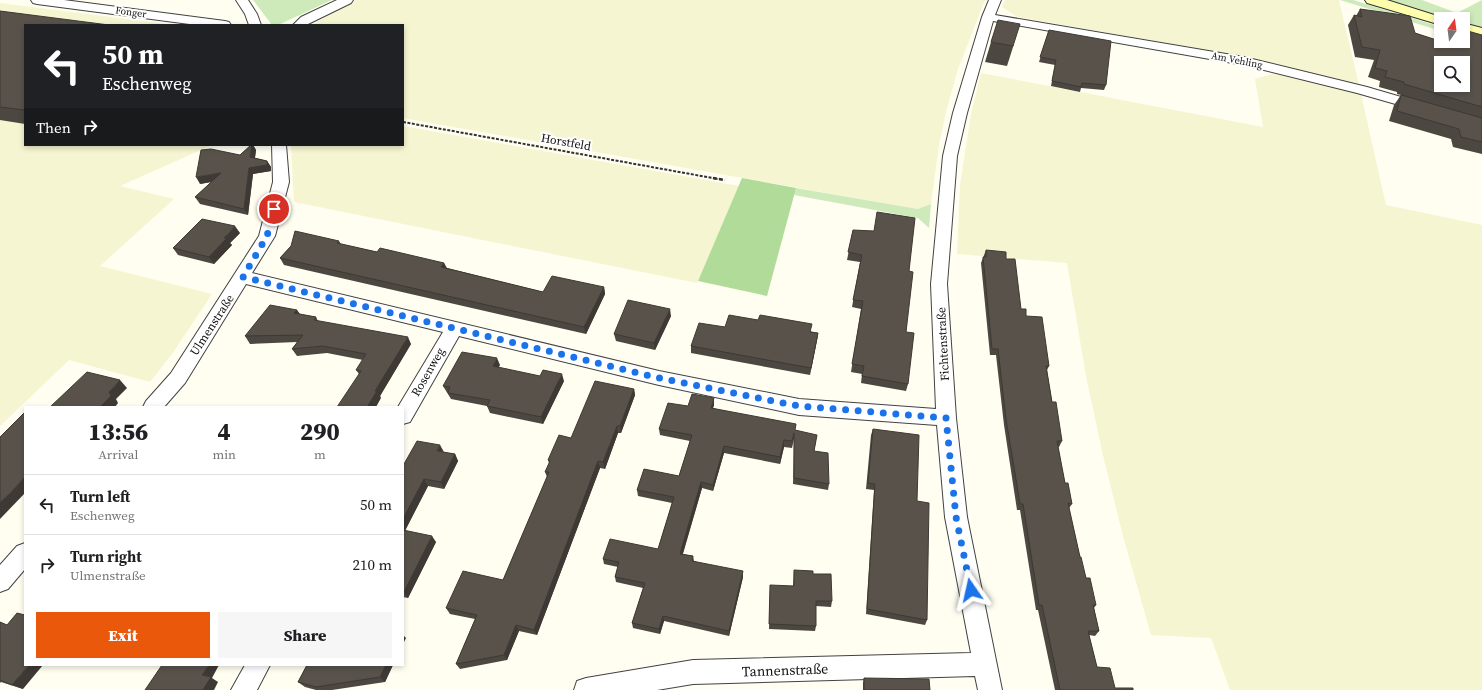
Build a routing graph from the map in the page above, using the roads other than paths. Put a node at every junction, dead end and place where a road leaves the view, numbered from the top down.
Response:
1 (37, 0) edge
2 (242, 0) edge
3 (347, 0) edge
4 (1372, 0) edge
5 (991, 8) edge
6 (1434, 19) edge
7 (218, 24) edge
8 (255, 24) edge
9 (300, 24) edge
10 (1470, 30) edge
11 (1482, 33) edge
12 (1430, 110) edge
13 (279, 146) edge
14 (243, 277) junction
15 (454, 329) junction
16 (153, 406) edge
17 (404, 414) edge
18 (946, 418) junction
19 (24, 554) edge
20 (0, 581) edge
21 (985, 664) junction
22 (257, 666) edge
23 (243, 690) edge
24 (586, 690) edge
25 (990, 690) edge

1 - 7 street, Fonger
2 - 8 street
3 - 9 street
4 - 6 street
5 - 12 street, Am Vehling
5 - 18 street, Fichtenstraße
10 - 11 street
13 - 14 street, Ulmenstraße
14 - 15 street
14 - 16 street, Ulmenstraße
15 - 17 street, Rosenweg
15 - 18 street
18 - 21 street, Fichtenstraße
19 - 20 street
21 - 24 street, Tannenstraße
21 - 25 street, Fichtenstraße
22 - 23 street

